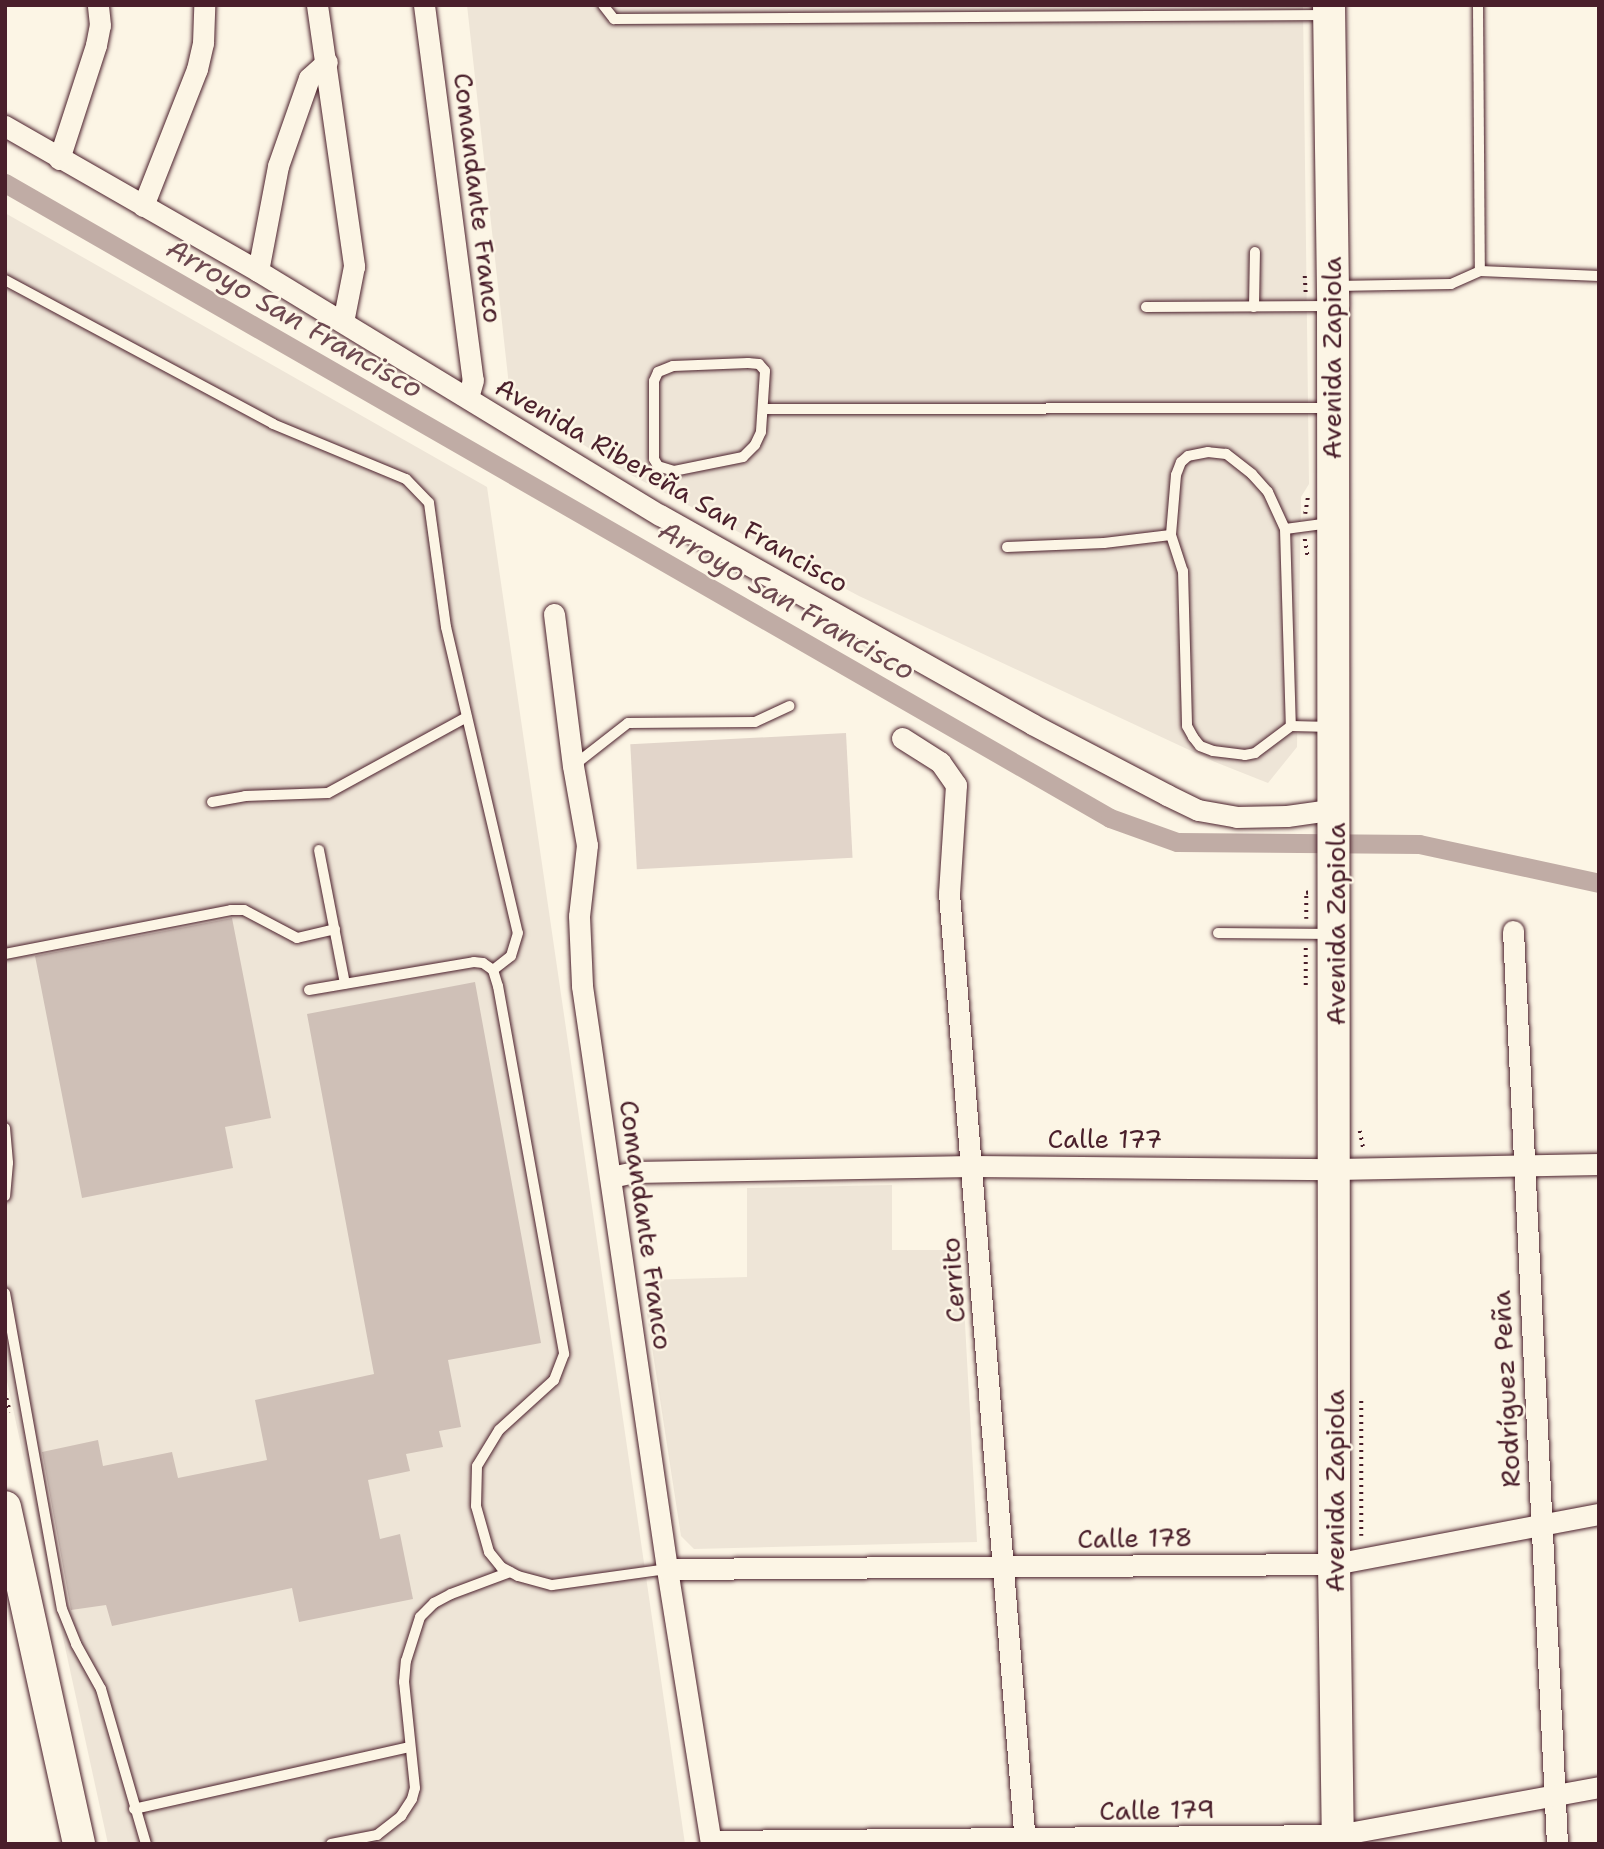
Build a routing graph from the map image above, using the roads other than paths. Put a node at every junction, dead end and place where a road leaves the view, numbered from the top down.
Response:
1 (98, 5) edge
2 (204, 5) edge
3 (317, 5) edge
4 (424, 5) edge
5 (603, 5) edge
6 (1478, 5) edge
7 (1329, 10) edge
8 (1243, 11) edge
9 (327, 62) junction
10 (5, 126) edge
11 (59, 159) junction
12 (143, 206) junction
13 (1255, 252) dead end
14 (258, 271) junction
15 (1480, 271) junction
16 (1599, 276) edge
17 (5, 280) edge
18 (1333, 296) junction
19 (1146, 307) dead end
20 (1254, 307) junction
21 (343, 322) junction
22 (468, 397) junction
23 (764, 408) junction
24 (1332, 408) junction
25 (1333, 523) junction
26 (1285, 529) junction
27 (1171, 535) junction
28 (1007, 547) dead end
29 (554, 614) dead end
30 (789, 706) dead end
31 (467, 717) junction
32 (1291, 726) junction
33 (1335, 727) junction
34 (902, 738) dead end
35 (573, 766) junction
36 (212, 802) dead end
37 (1336, 817) junction
38 (319, 850) dead end
39 (335, 929) junction
40 (1513, 931) dead end
41 (1218, 933) dead end
42 (1336, 934) junction
43 (5, 954) edge
44 (493, 970) junction
45 (345, 984) junction
46 (309, 990) dead end
47 (5, 1128) edge
48 (1599, 1164) edge
49 (1524, 1165) junction
50 (972, 1166) junction
51 (1336, 1169) junction
52 (611, 1177) junction
53 (5, 1196) edge
54 (5, 1293) edge
55 (5, 1507) edge
56 (1599, 1514) edge
57 (1540, 1525) junction
58 (1335, 1563) junction
59 (1002, 1568) junction
60 (667, 1569) junction
61 (510, 1572) junction
62 (411, 1747) junction
63 (1599, 1787) edge
64 (1555, 1796) junction
65 (134, 1810) junction
66 (1338, 1839) edge
67 (711, 1842) edge
68 (826, 1842) edge
69 (1024, 1842) edge
70 (79, 1844) edge
71 (146, 1844) edge
72 (331, 1844) edge
73 (1558, 1844) edge

1 - 11 street
2 - 12 street
3 - 9 street
4 - 22 street, Comandante Franco
5 - 8 lane
6 - 15 lane
7 - 8 lane
7 - 18 main road, Avenida Zapiola
9 - 14 street
9 - 21 street
10 - 11 street, Avenida Ribereña San Francisco
11 - 12 street, Avenida Ribereña San Francisco
12 - 14 street, Avenida Ribereña San Francisco
13 - 20 lane
14 - 21 street, Avenida Ribereña San Francisco
15 - 16 lane
15 - 18 lane
17 - 31 lane
18 - 20 lane
18 - 24 main road, Avenida Zapiola
19 - 20 lane
21 - 22 street, Avenida Ribereña San Francisco
22 - 37 street, Avenida Ribereña San Francisco
23 - 23 lane
23 - 24 lane
24 - 25 main road, Avenida Zapiola
25 - 26 lane
25 - 33 main road, Avenida Zapiola
26 - 27 lane
26 - 32 lane
27 - 28 lane
27 - 32 lane
29 - 35 street, Comandante Franco
30 - 35 lane
31 - 36 lane
31 - 44 lane
32 - 33 lane
33 - 37 main road, Avenida Zapiola
34 - 50 street, Cerrito
35 - 52 street, Comandante Franco
37 - 42 main road, Avenida Zapiola
38 - 39 lane
39 - 43 lane
39 - 45 lane
40 - 49 street, Rodríguez Peña
41 - 42 lane
42 - 51 main road, Avenida Zapiola
44 - 45 lane
44 - 61 lane
45 - 46 lane
47 - 53 lane
48 - 49 street, Calle 177
49 - 51 street, Calle 177
49 - 57 street, Rodríguez Peña
50 - 51 street, Calle 177
50 - 52 street, Calle 177
50 - 59 street, Cerrito
51 - 58 main road, Avenida Zapiola
52 - 60 street, Comandante Franco
54 - 65 lane
55 - 70 main road
56 - 57 street, Calle 178
57 - 58 street, Calle 178
57 - 64 street, Rodríguez Peña
58 - 59 street, Calle 178
58 - 66 main road, Avenida Zapiola
59 - 60 street, Calle 178
59 - 69 street, Cerrito
60 - 61 lane
60 - 67 street, Comandante Franco
61 - 62 lane
62 - 65 lane
62 - 72 lane
63 - 64 street, Calle 179
64 - 66 street, Calle 179
64 - 73 street, Rodríguez Peña
65 - 71 lane
66 - 69 street, Calle 179
67 - 68 street, Calle 179
68 - 69 street, Calle 179

